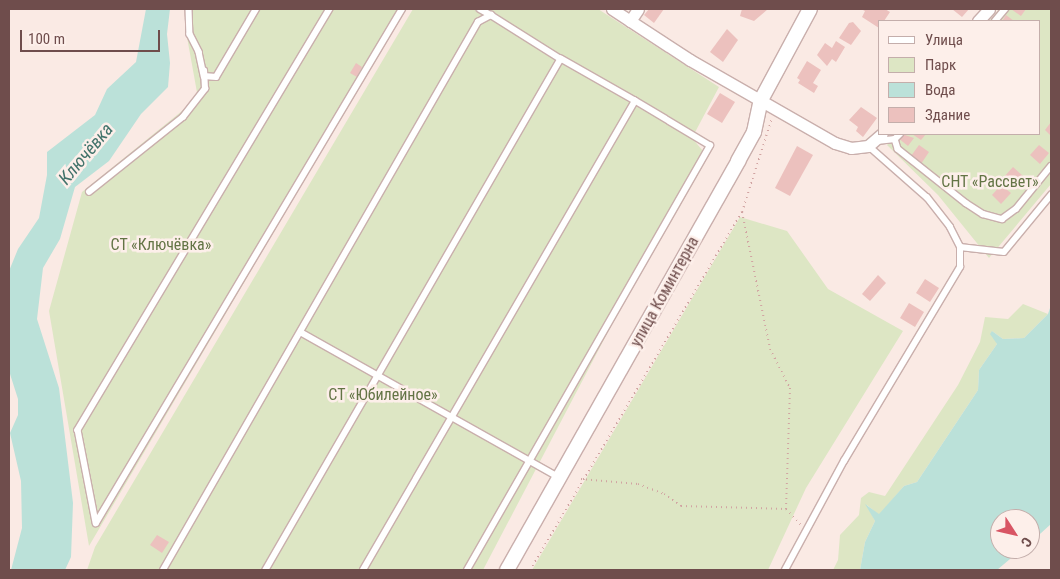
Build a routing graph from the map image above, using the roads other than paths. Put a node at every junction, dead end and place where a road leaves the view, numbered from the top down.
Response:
1 (189, 9) edge
2 (256, 9) edge
3 (330, 9) edge
4 (402, 9) edge
5 (480, 9) edge
6 (612, 9) edge
7 (638, 9) edge
8 (810, 9) edge
9 (989, 9) edge
10 (1005, 9) edge
11 (491, 16) junction
12 (979, 20) edge
13 (996, 20) edge
14 (630, 21) junction
15 (561, 59) junction
16 (204, 73) junction
17 (761, 100) junction
18 (635, 101) junction
19 (899, 135) edge
20 (896, 139) junction
21 (875, 140) edge
22 (1051, 166) edge
23 (89, 192) dead end
24 (1051, 195) edge
25 (960, 247) junction
26 (302, 333) junction
27 (379, 376) junction
28 (452, 417) junction
29 (531, 462) junction
30 (561, 478) junction
31 (163, 570) edge
32 (266, 570) edge
33 (363, 570) edge
34 (468, 570) edge
35 (507, 570) edge
36 (785, 570) edge

1 - 16 lane
2 - 16 lane
3 - 4 lane
5 - 11 lane
6 - 14 street
7 - 14 street
8 - 17 street, улица Коминтерна
9 - 12 street
10 - 13 lane
11 - 15 lane
11 - 26 lane
14 - 17 street
15 - 18 lane
15 - 27 lane
16 - 23 lane
17 - 21 street
17 - 30 street, улица Коминтерна
18 - 28 lane
18 - 29 lane
19 - 20 lane
20 - 21 lane
20 - 22 lane
21 - 25 lane
24 - 25 lane
25 - 36 lane
26 - 27 lane
26 - 31 lane
27 - 28 lane
27 - 32 lane
28 - 29 lane
28 - 33 lane
29 - 30 lane
29 - 34 lane
30 - 35 street, улица Коминтерна

